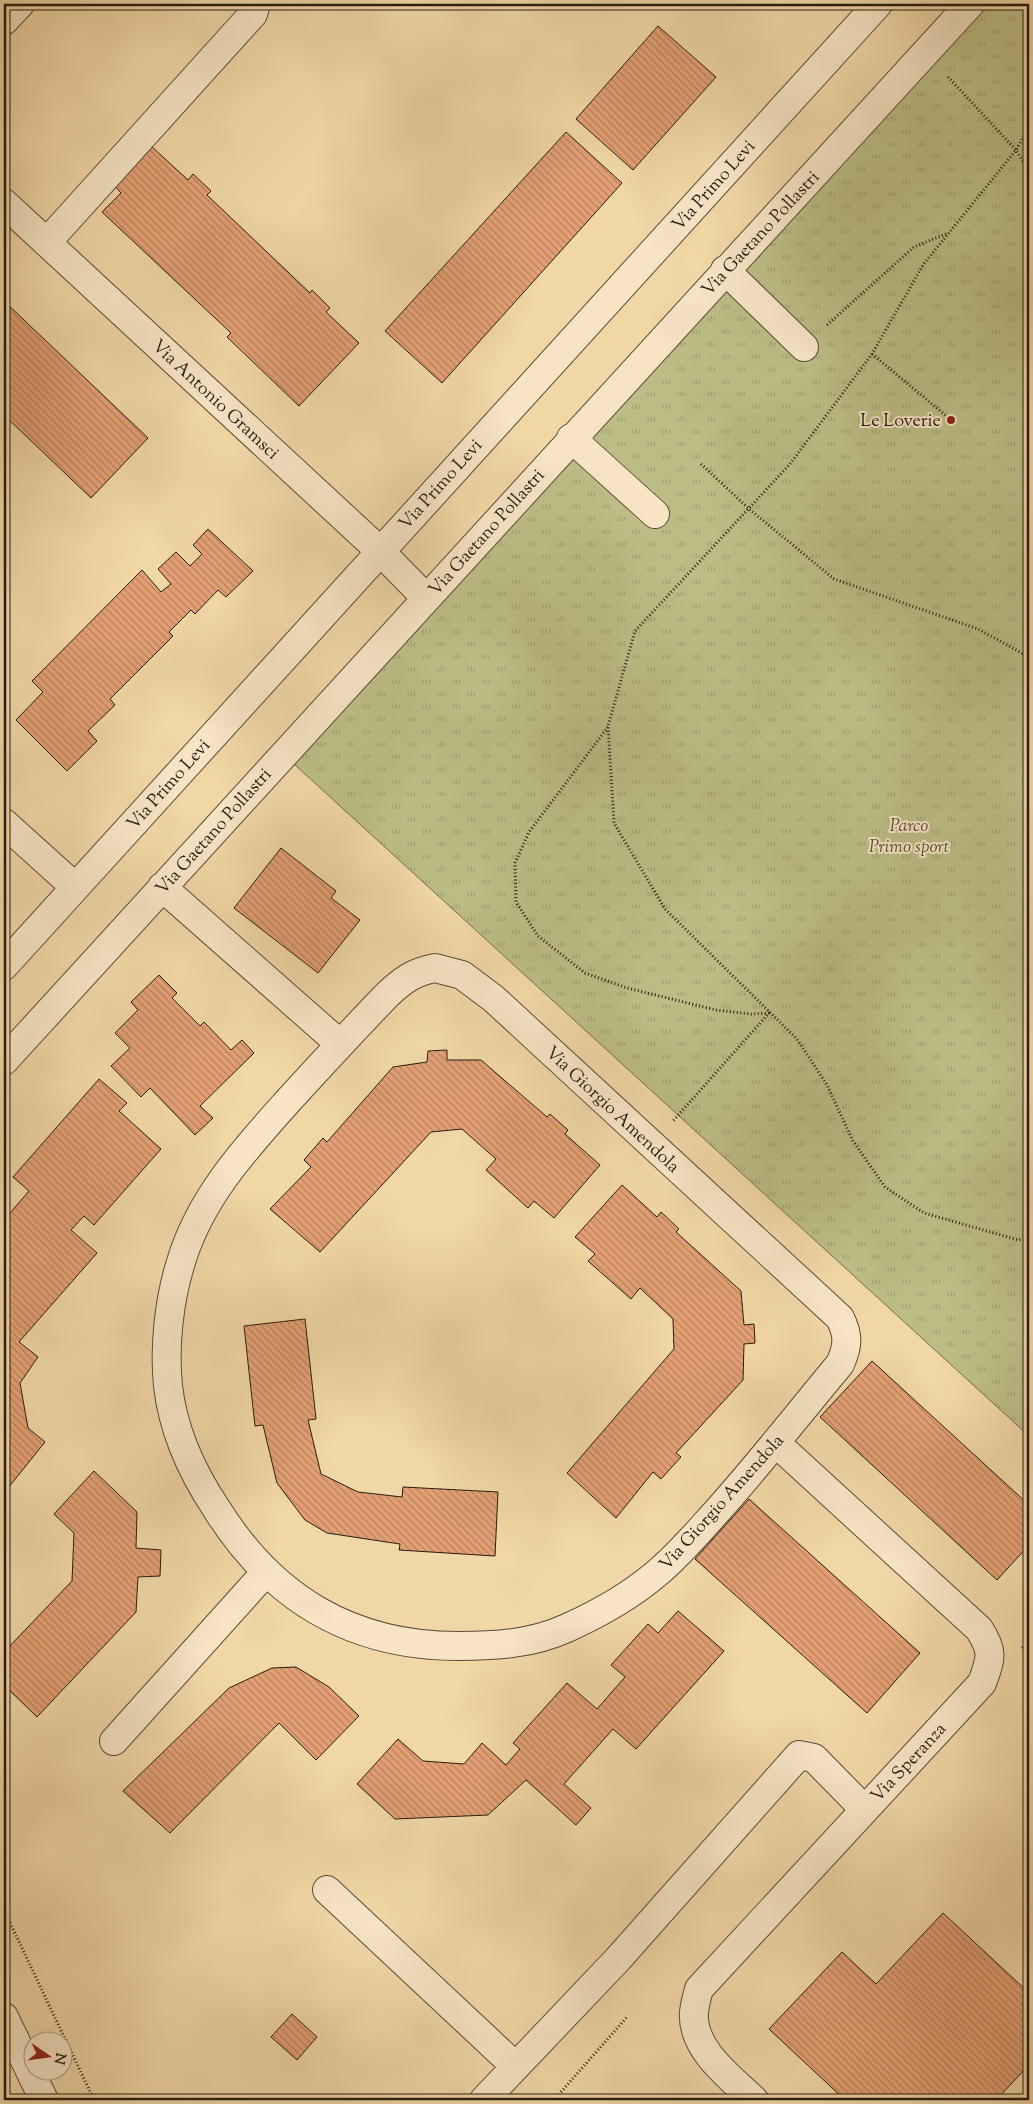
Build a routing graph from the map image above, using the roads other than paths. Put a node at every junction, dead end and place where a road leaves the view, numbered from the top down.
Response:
1 (20, 4) edge
2 (878, 4) edge
3 (970, 4) edge
4 (257, 7) edge
5 (4, 21) edge
6 (4, 203) edge
7 (47, 242) junction
8 (725, 270) junction
9 (804, 347) road end
10 (572, 438) junction
11 (656, 514) dead end
12 (380, 551) junction
13 (426, 598) junction
14 (4, 824) edge
15 (75, 887) junction
16 (162, 887) junction
17 (4, 966) edge
18 (340, 1044) junction
19 (4, 1061) edge
20 (776, 1443) junction
21 (264, 1572) junction
22 (114, 1741) dead end
23 (864, 1809) junction
24 (327, 1890) dead end
25 (4, 2017) edge
26 (515, 2066) junction
27 (44, 2100) edge
28 (484, 2100) edge
29 (754, 2100) edge

1 - 5 street
2 - 12 street, Via Primo Levi
3 - 8 street, Via Gaetano Pollastri
4 - 7 street
6 - 7 street, Via Antonio Gramsci
7 - 12 street, Via Antonio Gramsci
8 - 9 street
8 - 10 street, Via Gaetano Pollastri
10 - 11 street
10 - 13 street, Via Gaetano Pollastri
12 - 13 street, Via Antonio Gramsci
12 - 15 street, Via Primo Levi
13 - 16 street, Via Gaetano Pollastri
14 - 15 street
15 - 17 street, Via Primo Levi
16 - 18 street
16 - 19 street, Via Gaetano Pollastri
18 - 20 street, Via Giorgio Amendola
18 - 21 street, Via Giorgio Amendola
20 - 21 street, Via Giorgio Amendola
20 - 23 street, Via Speranza
21 - 22 street
23 - 26 street
23 - 29 street, Via Speranza
24 - 26 street
25 - 27 street
26 - 28 street

